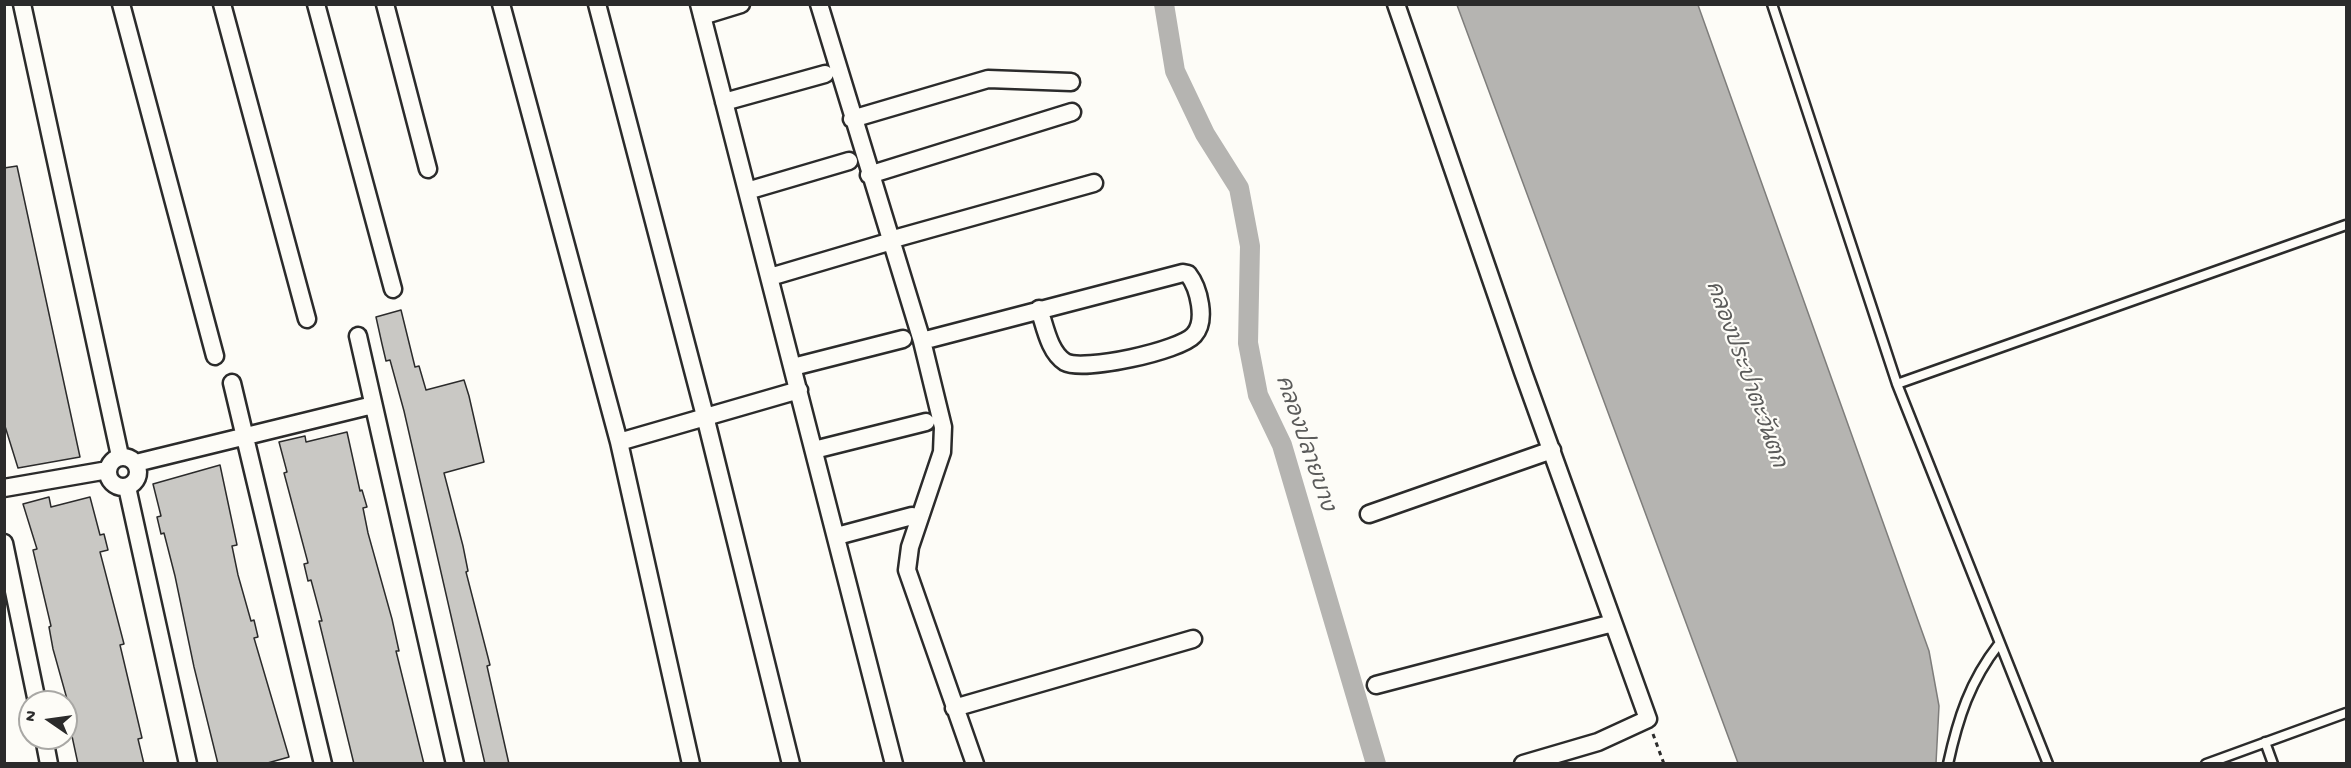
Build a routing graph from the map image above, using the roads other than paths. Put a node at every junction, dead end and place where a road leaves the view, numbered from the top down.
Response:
1 (22, 4) edge
2 (121, 4) edge
3 (222, 4) edge
4 (316, 4) edge
5 (385, 4) edge
6 (501, 4) edge
7 (597, 4) edge
8 (741, 4) edge
9 (819, 4) edge
10 (1396, 4) edge
11 (1772, 4) edge
12 (701, 10) edge
13 (825, 74) dead end
14 (1071, 81) dead end
15 (724, 102) junction
16 (1072, 112) dead end
17 (852, 119) junction
18 (849, 161) dead end
19 (428, 169) dead end
20 (870, 175) junction
21 (1094, 183) dead end
22 (747, 190) junction
23 (2346, 225) edge
24 (887, 242) junction
25 (770, 277) junction
26 (393, 289) dead end
27 (1039, 309) junction
28 (307, 319) dead end
29 (358, 336) dead end
30 (903, 339) dead end
31 (921, 341) junction
32 (215, 356) dead end
33 (793, 367) junction
34 (232, 383) dead end
35 (1898, 384) junction
36 (799, 390) junction
37 (373, 405) junction
38 (705, 416) junction
39 (926, 422) dead end
40 (247, 436) junction
41 (619, 442) junction
42 (814, 450) junction
43 (1552, 450) junction
44 (120, 456) junction
45 (136, 464) junction
46 (108, 470) junction
47 (127, 487) junction
48 (4, 488) edge
49 (1369, 514) dead end
50 (912, 516) dead end
51 (837, 536) junction
52 (4, 543) edge
53 (1613, 622) junction
54 (1193, 639) dead end
55 (1999, 644) junction
56 (1376, 685) dead end
57 (34, 690) edge
58 (954, 708) junction
59 (2346, 712) edge
60 (2265, 742) junction
61 (188, 764) edge
62 (323, 764) edge
63 (455, 764) edge
64 (691, 764) edge
65 (790, 764) edge
66 (894, 764) edge
67 (975, 764) edge
68 (1523, 764) edge
69 (1948, 764) edge
70 (2048, 764) edge
71 (2206, 764) edge
72 (2273, 764) edge

1 - 44 street
2 - 32 street
3 - 28 street
4 - 26 street
5 - 19 street
6 - 41 street
7 - 38 street
8 - 12 street
9 - 17 street
10 - 43 street
11 - 35 lane
12 - 15 street
13 - 15 street
14 - 17 street
15 - 22 street
16 - 20 street
17 - 20 street
18 - 22 street
20 - 24 street
21 - 24 street
22 - 25 street
23 - 35 lane
24 - 25 street
24 - 31 street
25 - 33 street
27 - 27 street
27 - 31 street
29 - 37 street
30 - 33 street
31 - 58 street
33 - 36 street
34 - 40 street
35 - 55 lane
36 - 38 street
36 - 42 street
37 - 40 street
37 - 63 street
38 - 41 street
38 - 65 street
39 - 42 street
40 - 45 street
40 - 62 street
41 - 64 street
42 - 51 street
43 - 49 street
43 - 53 street
44 - 45 street
44 - 46 street
45 - 47 street
46 - 47 street
46 - 48 street
47 - 61 street
50 - 51 street
51 - 66 street
52 - 57 street
53 - 56 street
53 - 68 street
54 - 58 street
55 - 69 lane
55 - 70 lane
58 - 67 street
59 - 60 lane
60 - 71 lane
60 - 72 lane

